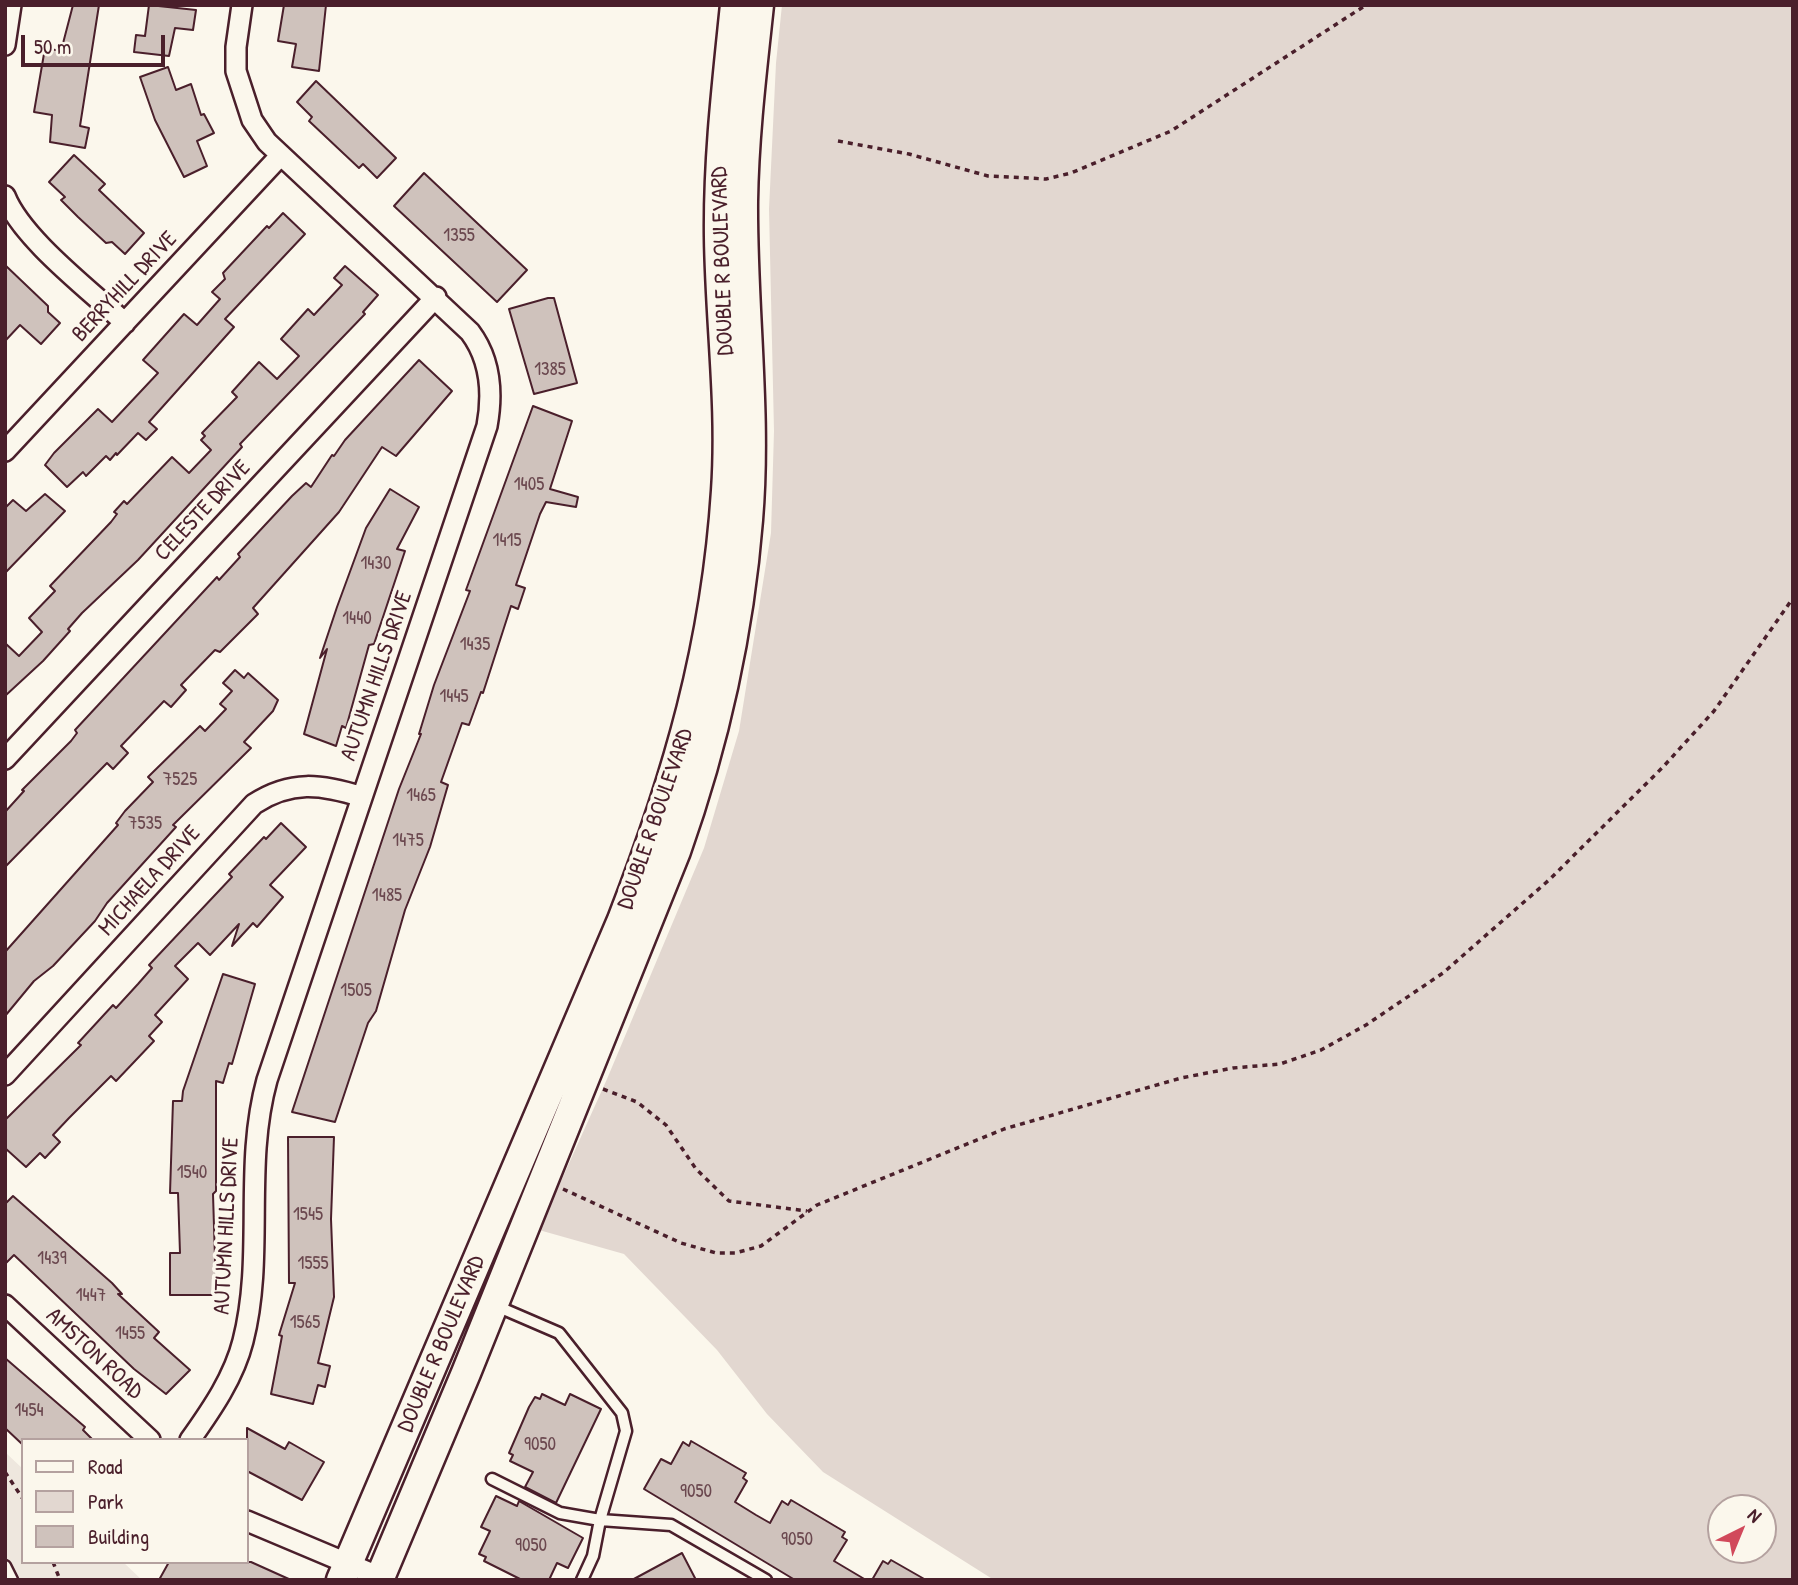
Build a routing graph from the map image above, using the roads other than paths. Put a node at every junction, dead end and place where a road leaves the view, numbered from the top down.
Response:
1 (12, 5) edge
2 (242, 5) edge
3 (735, 5) edge
4 (759, 5) edge
5 (5, 45) edge
6 (280, 156) junction
7 (5, 196) edge
8 (436, 297) junction
9 (125, 323) junction
10 (5, 451) edge
11 (5, 759) edge
12 (362, 797) junction
13 (5, 1075) edge
14 (494, 1304) junction
15 (5, 1305) edge
16 (148, 1438) edge
17 (191, 1438) edge
18 (492, 1479) dead end
19 (600, 1520) junction
20 (248, 1522) edge
21 (5, 1566) edge
22 (344, 1572) edge
23 (381, 1579) edge
24 (12, 1580) edge
25 (582, 1580) edge
26 (766, 1580) edge

1 - 5 street
2 - 6 street, AUTUMN HILLS DRIVE
3 - 22 main road, DOUBLE R BOULEVARD
4 - 14 main road, DOUBLE R BOULEVARD
6 - 8 street, AUTUMN HILLS DRIVE
6 - 9 street, BERRYHILL DRIVE
7 - 9 street
8 - 11 street, CELESTE DRIVE
8 - 12 street, AUTUMN HILLS DRIVE
9 - 10 street, BERRYHILL DRIVE
12 - 13 street, MICHAELA DRIVE
12 - 17 street, AUTUMN HILLS DRIVE
14 - 19 lane
14 - 23 main road, DOUBLE R BOULEVARD
15 - 16 street, AMSTON ROAD
18 - 19 lane
19 - 25 lane
19 - 26 lane
20 - 22 street
21 - 24 lane
22 - 23 street

